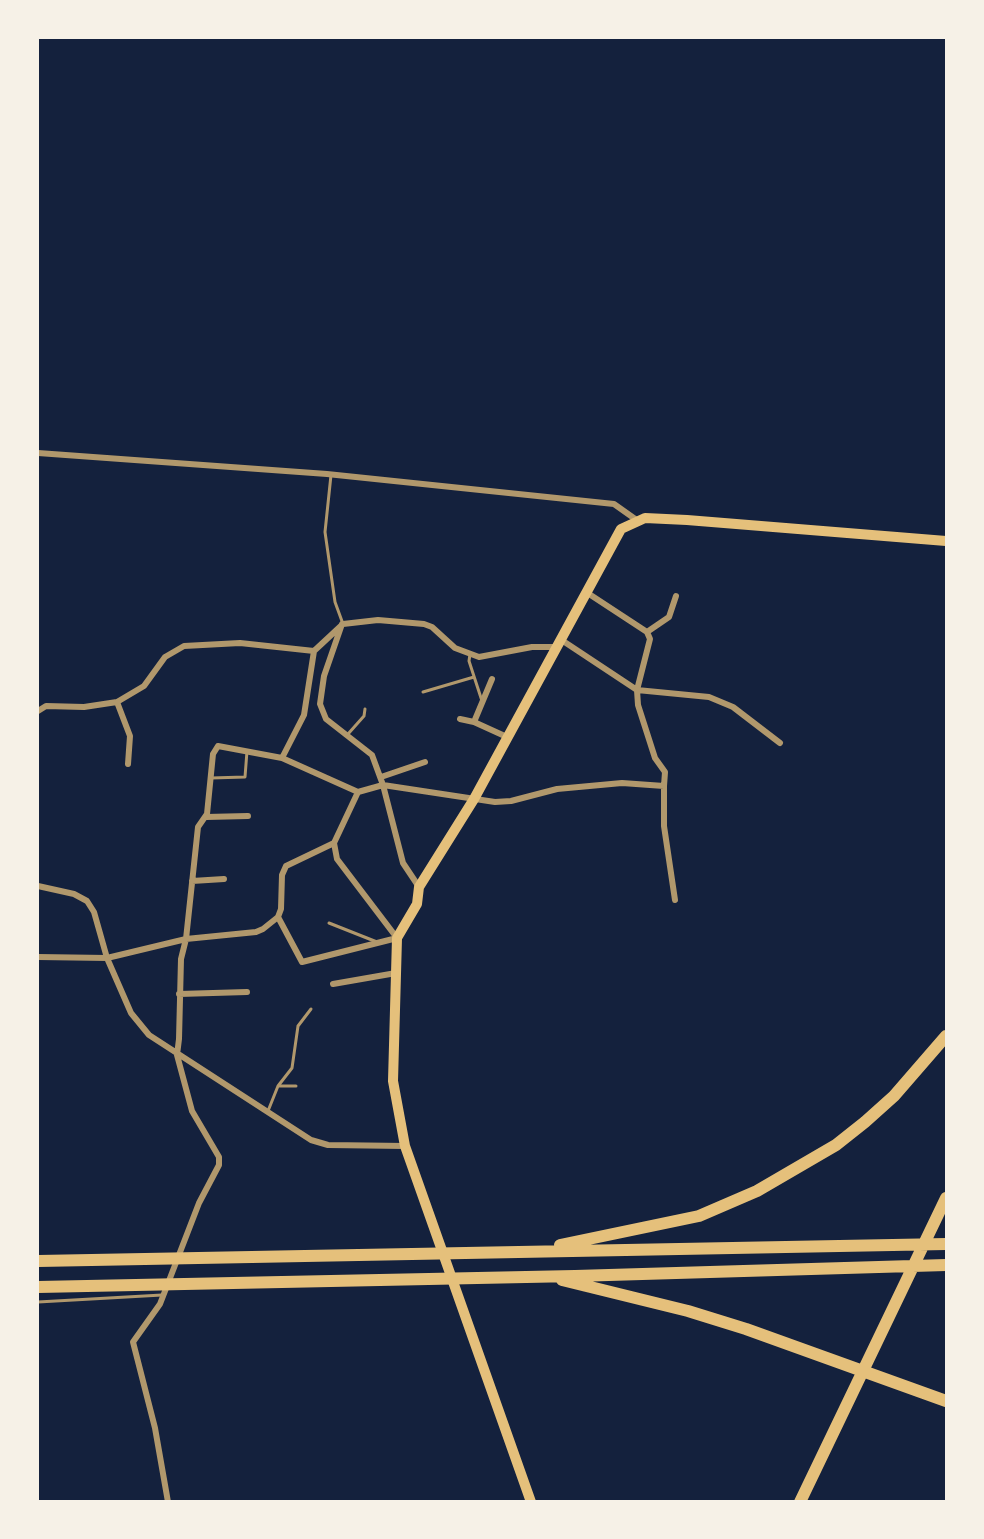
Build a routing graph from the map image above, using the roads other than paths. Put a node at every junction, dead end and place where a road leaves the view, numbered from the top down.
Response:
1 (38, 453) edge
2 (331, 474) junction
3 (639, 523) junction
4 (946, 541) edge
5 (586, 592) junction
6 (676, 596) dead end
7 (343, 624) junction
8 (646, 632) junction
9 (558, 643) junction
10 (314, 651) junction
11 (470, 654) junction
12 (474, 677) junction
13 (492, 679) dead end
14 (636, 690) junction
15 (423, 692) dead end
16 (117, 702) junction
17 (483, 702) junction
18 (365, 709) dead end
19 (38, 711) edge
20 (460, 718) dead end
21 (474, 722) junction
22 (347, 735) junction
23 (507, 737) junction
24 (780, 743) dead end
25 (247, 751) junction
26 (282, 758) junction
27 (425, 762) dead end
28 (128, 764) dead end
29 (381, 777) junction
30 (211, 778) junction
31 (383, 785) junction
32 (664, 786) junction
33 (358, 792) junction
34 (474, 799) junction
35 (248, 816) dead end
36 (206, 817) junction
37 (334, 843) junction
38 (224, 879) dead end
39 (192, 881) junction
40 (38, 886) edge
41 (419, 887) junction
42 (675, 900) dead end
43 (278, 917) junction
44 (329, 923) dead end
45 (397, 938) junction
46 (186, 939) junction
47 (378, 943) junction
48 (38, 957) edge
49 (108, 958) junction
50 (396, 973) junction
51 (333, 984) dead end
52 (247, 992) dead end
53 (179, 994) junction
54 (311, 1009) dead end
55 (946, 1036) edge
56 (177, 1055) junction
57 (278, 1086) junction
58 (296, 1086) dead end
59 (268, 1111) junction
60 (405, 1146) junction
61 (946, 1198) edge
62 (942, 1244) edge
63 (528, 1251) junction
64 (38, 1261) edge
65 (946, 1265) edge
66 (545, 1276) junction
67 (38, 1287) edge
68 (164, 1295) junction
69 (38, 1302) edge
70 (946, 1401) edge
71 (168, 1502) edge
72 (531, 1502) edge
73 (800, 1502) edge

1 - 2 street
2 - 3 street
2 - 7 lane
3 - 4 main road
3 - 5 main road
5 - 8 street
5 - 9 main road
6 - 8 street
7 - 10 street
7 - 11 street
7 - 22 street
8 - 14 street
9 - 11 street
9 - 14 street
9 - 23 main road
10 - 16 street
10 - 26 street
11 - 12 lane
12 - 15 lane
12 - 17 lane
13 - 17 street
14 - 24 street
14 - 32 street
16 - 19 street
16 - 28 street
17 - 21 street
18 - 22 lane
20 - 21 street
21 - 23 street
22 - 29 street
23 - 34 main road
25 - 26 street
25 - 30 lane
25 - 30 street
26 - 33 street
27 - 29 street
29 - 31 street
30 - 36 street
31 - 33 street
31 - 34 street
31 - 41 street
32 - 34 street
32 - 42 street
33 - 37 street
34 - 41 main road
35 - 36 street
36 - 39 street
37 - 43 street
37 - 45 street
38 - 39 street
39 - 46 street
40 - 49 street
41 - 45 main road
43 - 46 street
43 - 47 street
44 - 47 lane
45 - 47 street
45 - 50 main road
46 - 49 street
46 - 53 street
48 - 49 street
49 - 56 street
50 - 51 street
50 - 60 main road
52 - 53 street
53 - 56 street
54 - 57 lane
55 - 63 highway
56 - 59 street
56 - 68 street
57 - 58 lane
57 - 59 lane
59 - 60 street
60 - 72 main road
61 - 73 highway
62 - 63 highway
63 - 64 highway
65 - 66 highway
66 - 67 highway
66 - 70 highway
68 - 69 lane
68 - 71 street

